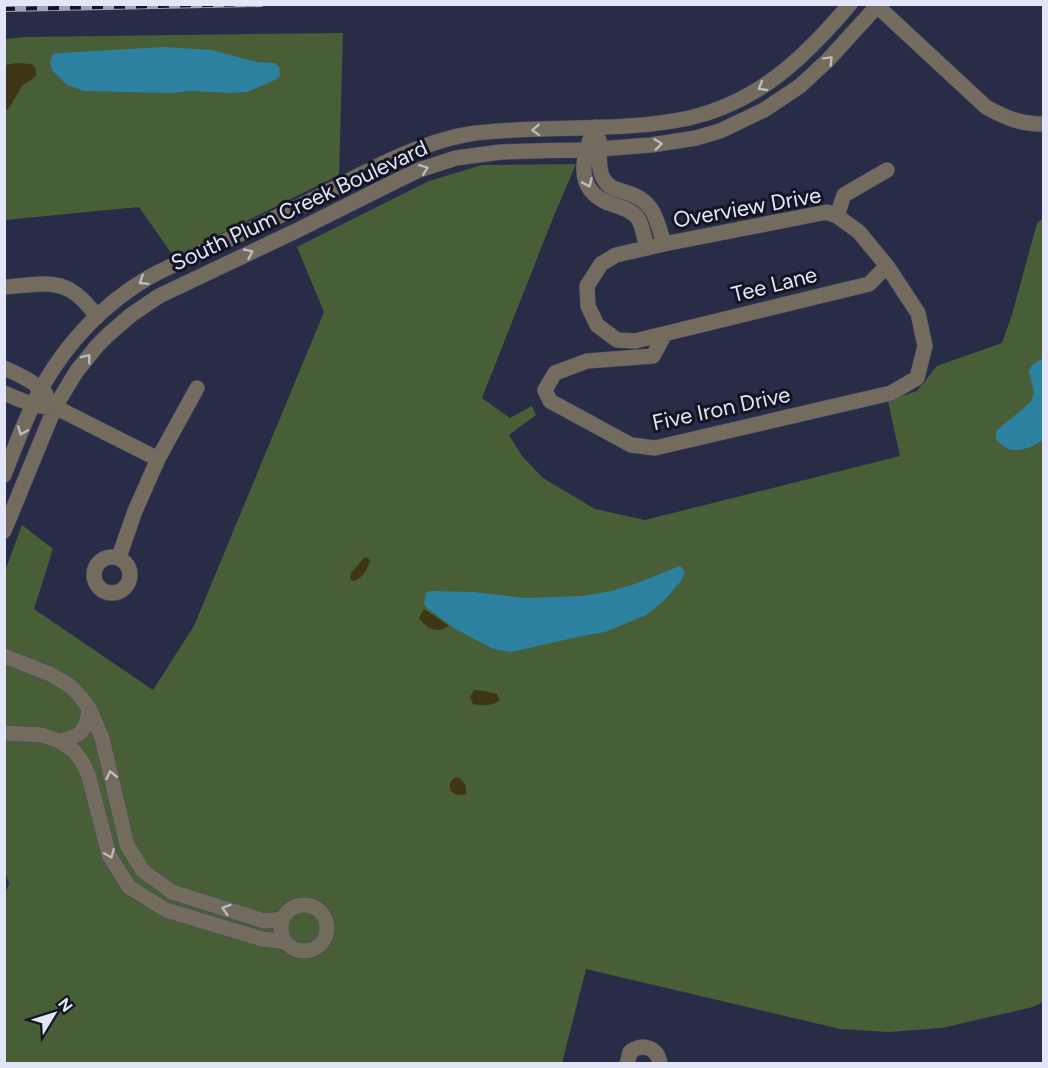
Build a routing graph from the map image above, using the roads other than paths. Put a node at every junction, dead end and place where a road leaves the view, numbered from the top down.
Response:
1 (850, 4) edge
2 (877, 5) edge
3 (1044, 124) edge
4 (595, 127) junction
5 (593, 149) junction
6 (887, 170) dead end
7 (837, 216) junction
8 (664, 244) junction
9 (647, 248) junction
10 (887, 266) junction
11 (4, 287) edge
12 (97, 317) junction
13 (665, 334) junction
14 (4, 368) edge
15 (41, 388) junction
16 (197, 388) dead end
17 (4, 393) edge
18 (33, 405) junction
19 (55, 407) junction
20 (158, 459) junction
21 (6, 469) edge
22 (4, 531) edge
23 (119, 557) dead end
24 (4, 656) edge
25 (89, 708) junction
26 (4, 733) edge
27 (59, 741) junction
28 (283, 919) junction
29 (286, 942) junction
30 (627, 1064) edge
31 (660, 1064) edge

1 -> 4 street, South Plum Creek Boulevard
2 - 3 street
5 -> 2 street, South Plum Creek Boulevard
4 - 5 street, Overview Drive
4 -> 12 street, South Plum Creek Boulevard
5 - 8 street, Overview Drive
5 -> 9 street, Overview Drive
19 -> 5 street, South Plum Creek Boulevard
6 - 7 street, Overview Drive
7 - 8 street, Overview Drive
7 - 10 street
8 - 9 street, Overview Drive
9 - 13 street, Overview Drive
10 - 13 street, Tee Lane
10 - 13 street, Five Iron Drive
11 - 12 street
12 - 15 street, South Plum Creek Boulevard
14 - 15 street
15 - 18 street, South Plum Creek Boulevard
15 - 19 street
16 - 20 street
17 - 18 street
18 - 19 street
18 -> 21 street, South Plum Creek Boulevard
19 - 20 street
19 - 22 street, South Plum Creek Boulevard
20 - 23 street
24 - 25 street
25 - 27 street
28 -> 25 street
26 - 27 street
27 -> 29 street
28 - 29 street
28 - 29 street
30 - 31 street

